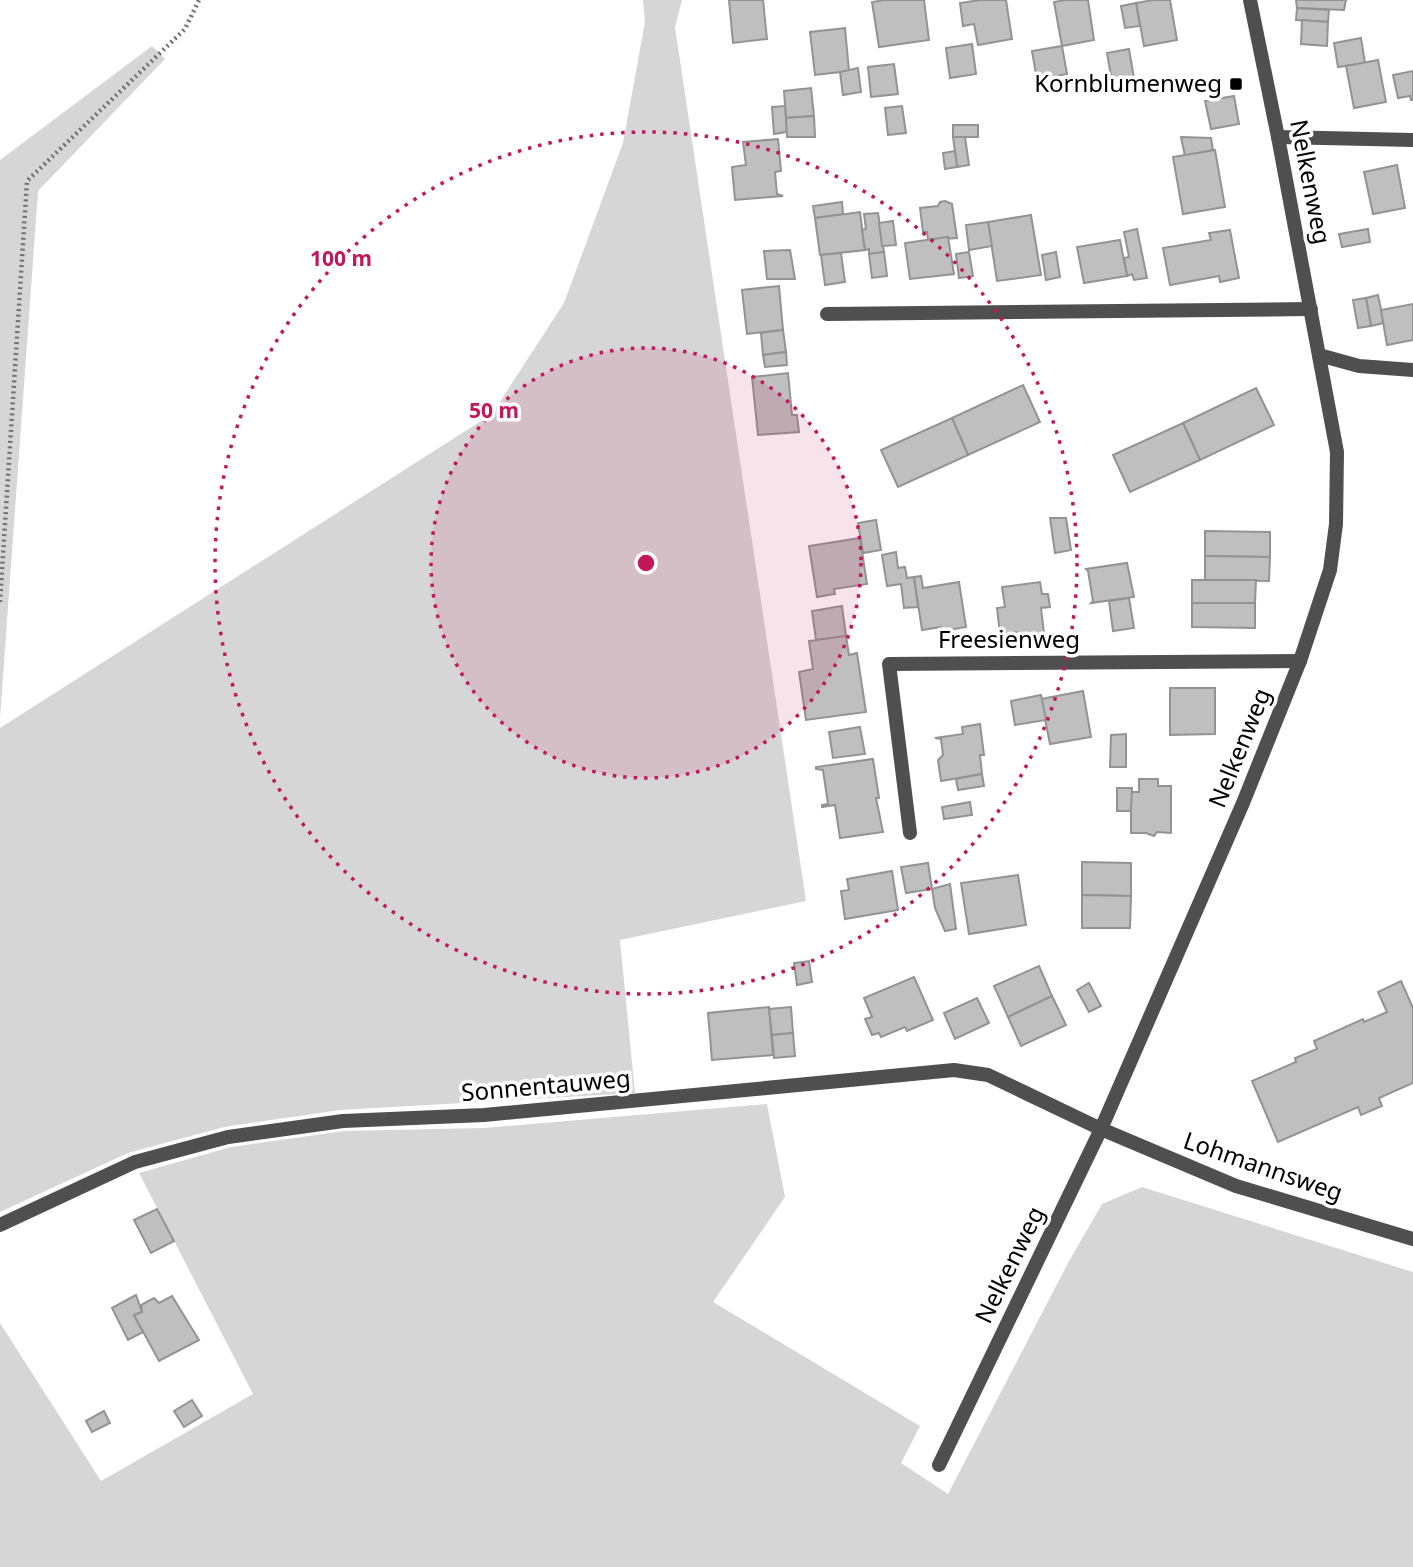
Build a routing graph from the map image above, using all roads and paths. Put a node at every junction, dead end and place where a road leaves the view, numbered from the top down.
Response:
1 (199, 0) edge
2 (1250, 0) edge
3 (1278, 137) junction
4 (1413, 140) edge
5 (1311, 309) junction
6 (827, 314) dead end
7 (1319, 355) junction
8 (1413, 370) edge
9 (0, 602) edge
10 (1300, 661) junction
11 (910, 833) dead end
12 (1101, 1129) junction
13 (0, 1225) edge
14 (1413, 1239) edge
15 (939, 1465) dead end

1 - 9 path
2 - 3 street, Nelkenweg
3 - 4 street
3 - 5 street, Nelkenweg
5 - 6 street
5 - 7 street, Nelkenweg
7 - 8 street
7 - 10 street, Nelkenweg
10 - 11 street, Freesienweg
10 - 12 street, Nelkenweg
12 - 13 street, Sonnentauweg
12 - 14 street, Lohmannsweg
12 - 15 street, Nelkenweg

